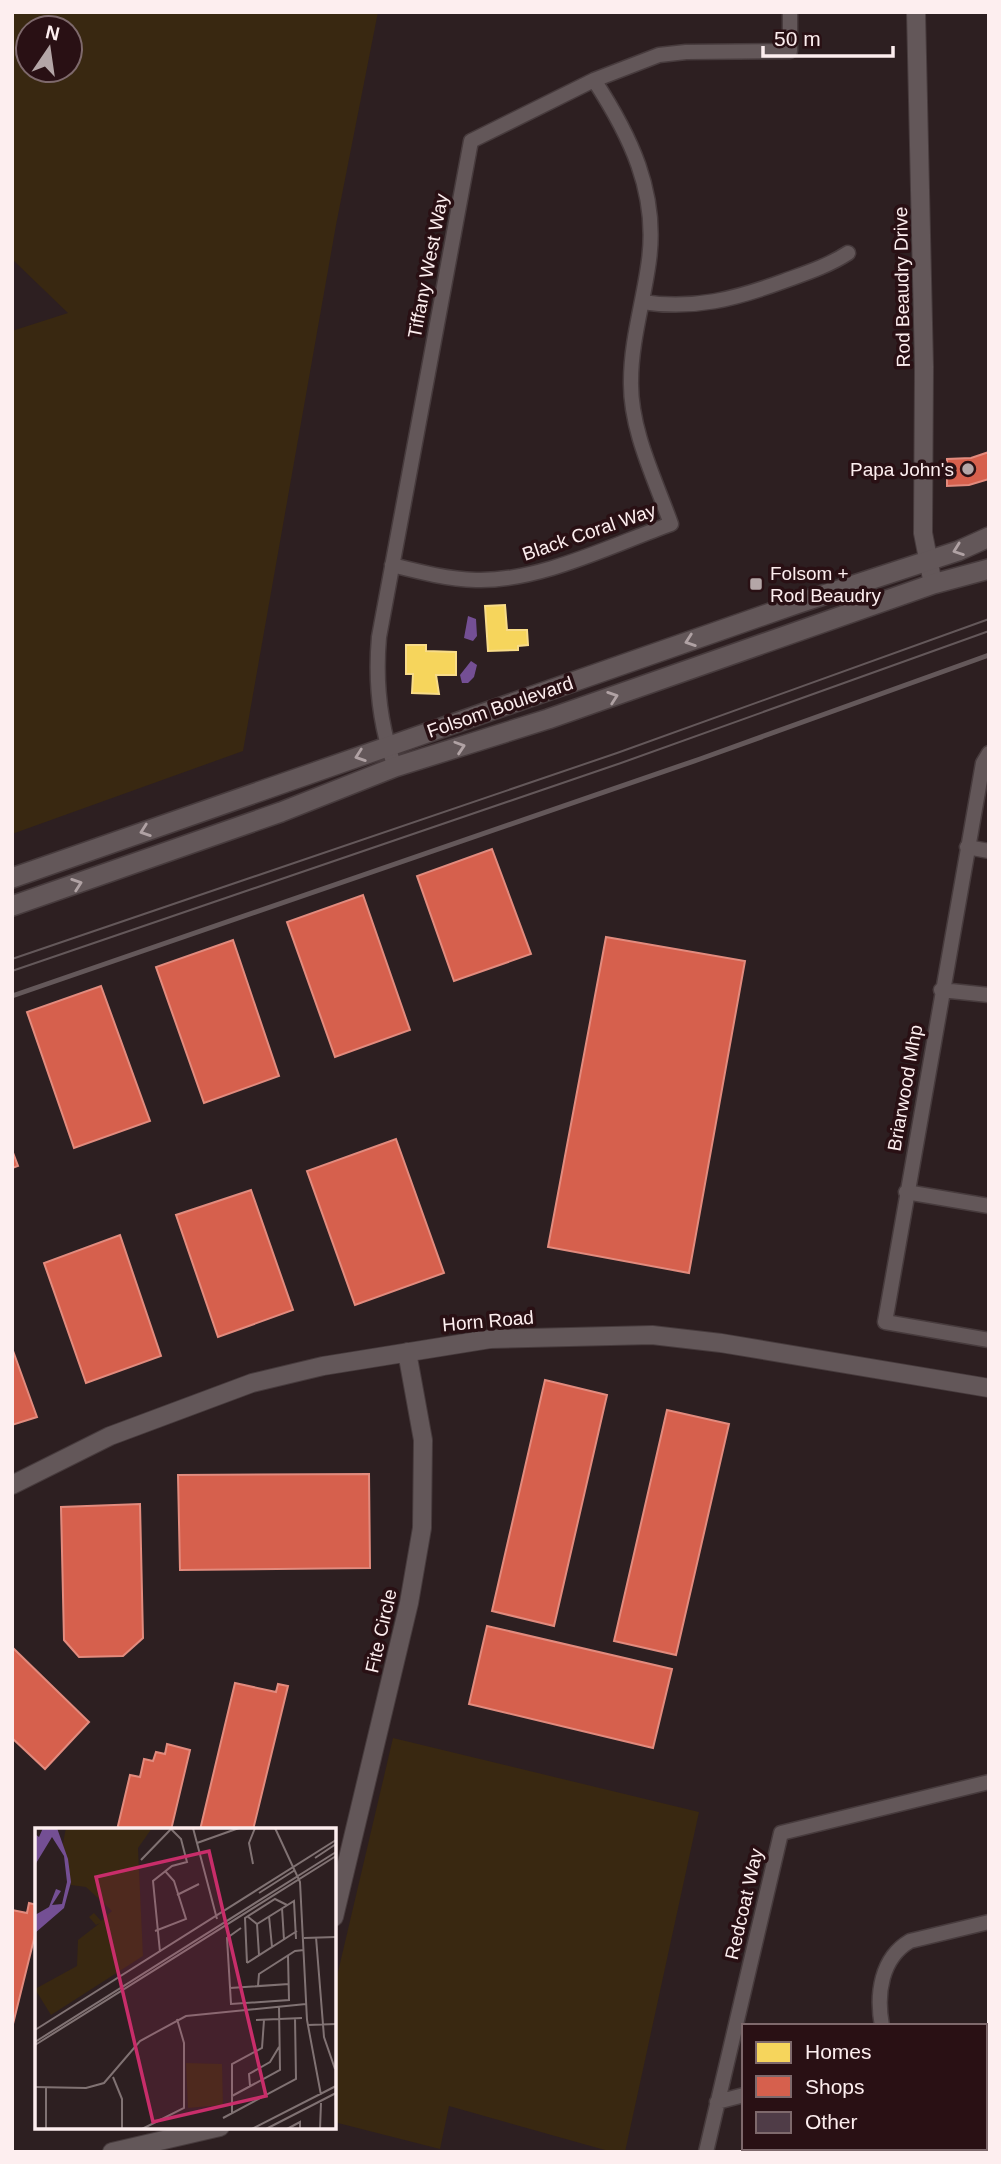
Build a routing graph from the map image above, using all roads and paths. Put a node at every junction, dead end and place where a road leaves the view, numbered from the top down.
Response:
1 (790, 12) edge
2 (916, 12) edge
3 (594, 80) junction
4 (848, 253) dead end
5 (642, 302) junction
6 (989, 537) edge
7 (926, 561) junction
8 (392, 565) junction
9 (989, 569) edge
10 (933, 584) junction
11 (388, 746) junction
12 (989, 753) edge
13 (395, 767) junction
14 (967, 847) junction
15 (989, 851) edge
16 (12, 878) edge
17 (12, 906) edge
18 (941, 990) junction
19 (989, 995) edge
20 (906, 1192) junction
21 (989, 1206) edge
22 (989, 1340) edge
23 (407, 1352) junction
24 (989, 1388) edge
25 (12, 1485) edge
26 (989, 1783) edge
27 (336, 1909) edge
28 (989, 1922) edge
29 (882, 2024) edge
30 (742, 2096) edge
31 (717, 2102) junction
32 (211, 2129) edge
33 (112, 2152) edge
34 (706, 2152) edge

1 - 3 street, Tiffany West Way
2 - 7 street, Rod Beaudry Drive
3 - 5 street, Black Coral Way
3 - 8 street, Tiffany West Way
4 - 5 street
5 - 8 street, Black Coral Way
6 -> 7 main road, Folsom Boulevard
7 - 10 street, Rod Beaudry Drive
7 -> 11 main road, Folsom Boulevard
8 - 11 street, Tiffany West Way
9 - 10 main road, Folsom Boulevard
13 -> 10 main road, Folsom Boulevard
11 - 13 street, Tiffany West Way
11 -> 16 main road, Folsom Boulevard
12 - 14 street, Briarwood Mhp
17 -> 13 main road, Folsom Boulevard
14 - 15 street
14 - 18 street, Briarwood Mhp
18 - 19 street
18 - 20 street, Briarwood Mhp
20 - 21 street
20 - 22 street, Briarwood Mhp
23 - 24 street, Horn Road
23 - 25 street, Horn Road
23 - 27 street, Fite Circle
26 - 31 street, Redcoat Way
28 - 29 street
30 - 31 street
31 - 34 street, Redcoat Way
32 - 33 street

